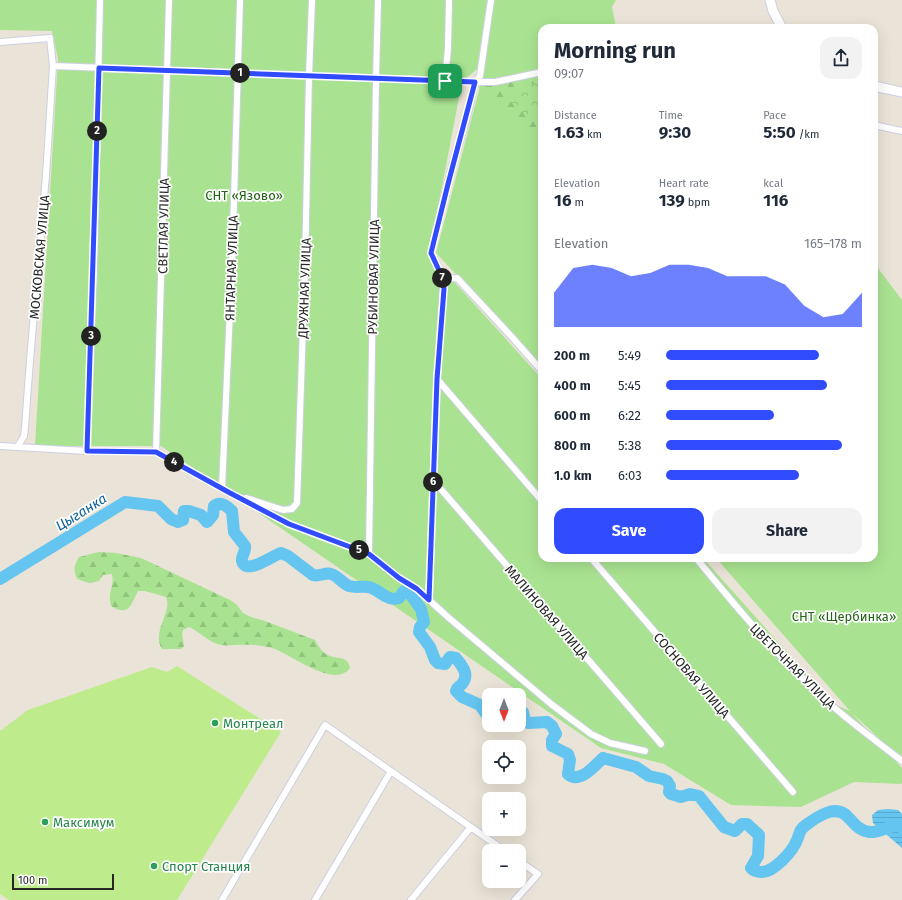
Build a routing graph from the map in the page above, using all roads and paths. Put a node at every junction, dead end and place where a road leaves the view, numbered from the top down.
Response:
1 (100, 0) edge
2 (169, 0) edge
3 (240, 0) edge
4 (312, 0) edge
5 (378, 0) edge
6 (449, 0) edge
7 (491, 0) edge
8 (770, 0) edge
9 (780, 24) edge
10 (0, 42) edge
11 (53, 66) junction
12 (99, 68) junction
13 (166, 70) junction
14 (238, 72) junction
15 (538, 73) edge
16 (309, 76) junction
17 (376, 78) junction
18 (445, 81) junction
19 (475, 82) junction
20 (878, 87) edge
21 (902, 92) edge
22 (878, 126) edge
23 (902, 131) edge
24 (443, 279) junction
25 (538, 366) edge
26 (437, 379) junction
27 (0, 446) edge
28 (18, 446) junction
29 (87, 451) junction
30 (156, 452) junction
31 (433, 480) junction
32 (222, 488) junction
33 (230, 493) junction
34 (538, 496) edge
35 (369, 554) junction
36 (594, 562) edge
37 (699, 562) edge
38 (429, 600) junction
39 (661, 744) dead end
40 (645, 752) dead end
41 (902, 761) edge
42 (391, 771) junction
43 (793, 792) dead end
44 (471, 827) junction
45 (495, 844) edge
46 (526, 866) edge
47 (526, 888) edge
48 (526, 888) edge
49 (222, 900) edge
50 (315, 900) edge
51 (411, 900) edge
52 (515, 900) edge

1 - 12 street
2 - 13 street, СВЕТЛАЯ УЛИЦА
3 - 14 street, ЯНТАРНАЯ УЛИЦА
4 - 16 street, ДРУЖНАЯ УЛИЦА
5 - 17 street, РУБИНОВАЯ УЛИЦА
6 - 18 street
7 - 19 street
8 - 9 main road
10 - 11 street, МОСКОВСКАЯ УЛИЦА
11 - 12 street
11 - 28 street, МОСКОВСКАЯ УЛИЦА
12 - 13 street
12 - 29 street
13 - 14 street
13 - 30 street, СВЕТЛАЯ УЛИЦА
14 - 16 street
14 - 32 street, ЯНТАРНАЯ УЛИЦА
15 - 19 street
16 - 17 street
16 - 33 street, ДРУЖНАЯ УЛИЦА
17 - 18 street
17 - 35 street, РУБИНОВАЯ УЛИЦА
18 - 19 street
19 - 24 street
20 - 21 main road
22 - 23 street
24 - 25 street
24 - 26 street
26 - 31 street
26 - 34 street
27 - 28 street
28 - 29 street
29 - 30 street
30 - 32 street
31 - 38 street
31 - 39 street, МАЛИНОВАЯ УЛИЦА
32 - 33 street
33 - 35 street
35 - 38 street
36 - 43 street, СОСНОВАЯ УЛИЦА
37 - 41 street, ЦВЕТОЧНАЯ УЛИЦА
38 - 40 street
42 - 44 street
42 - 49 street
42 - 50 street
44 - 45 street
44 - 51 street
46 - 48 street
47 - 52 street

